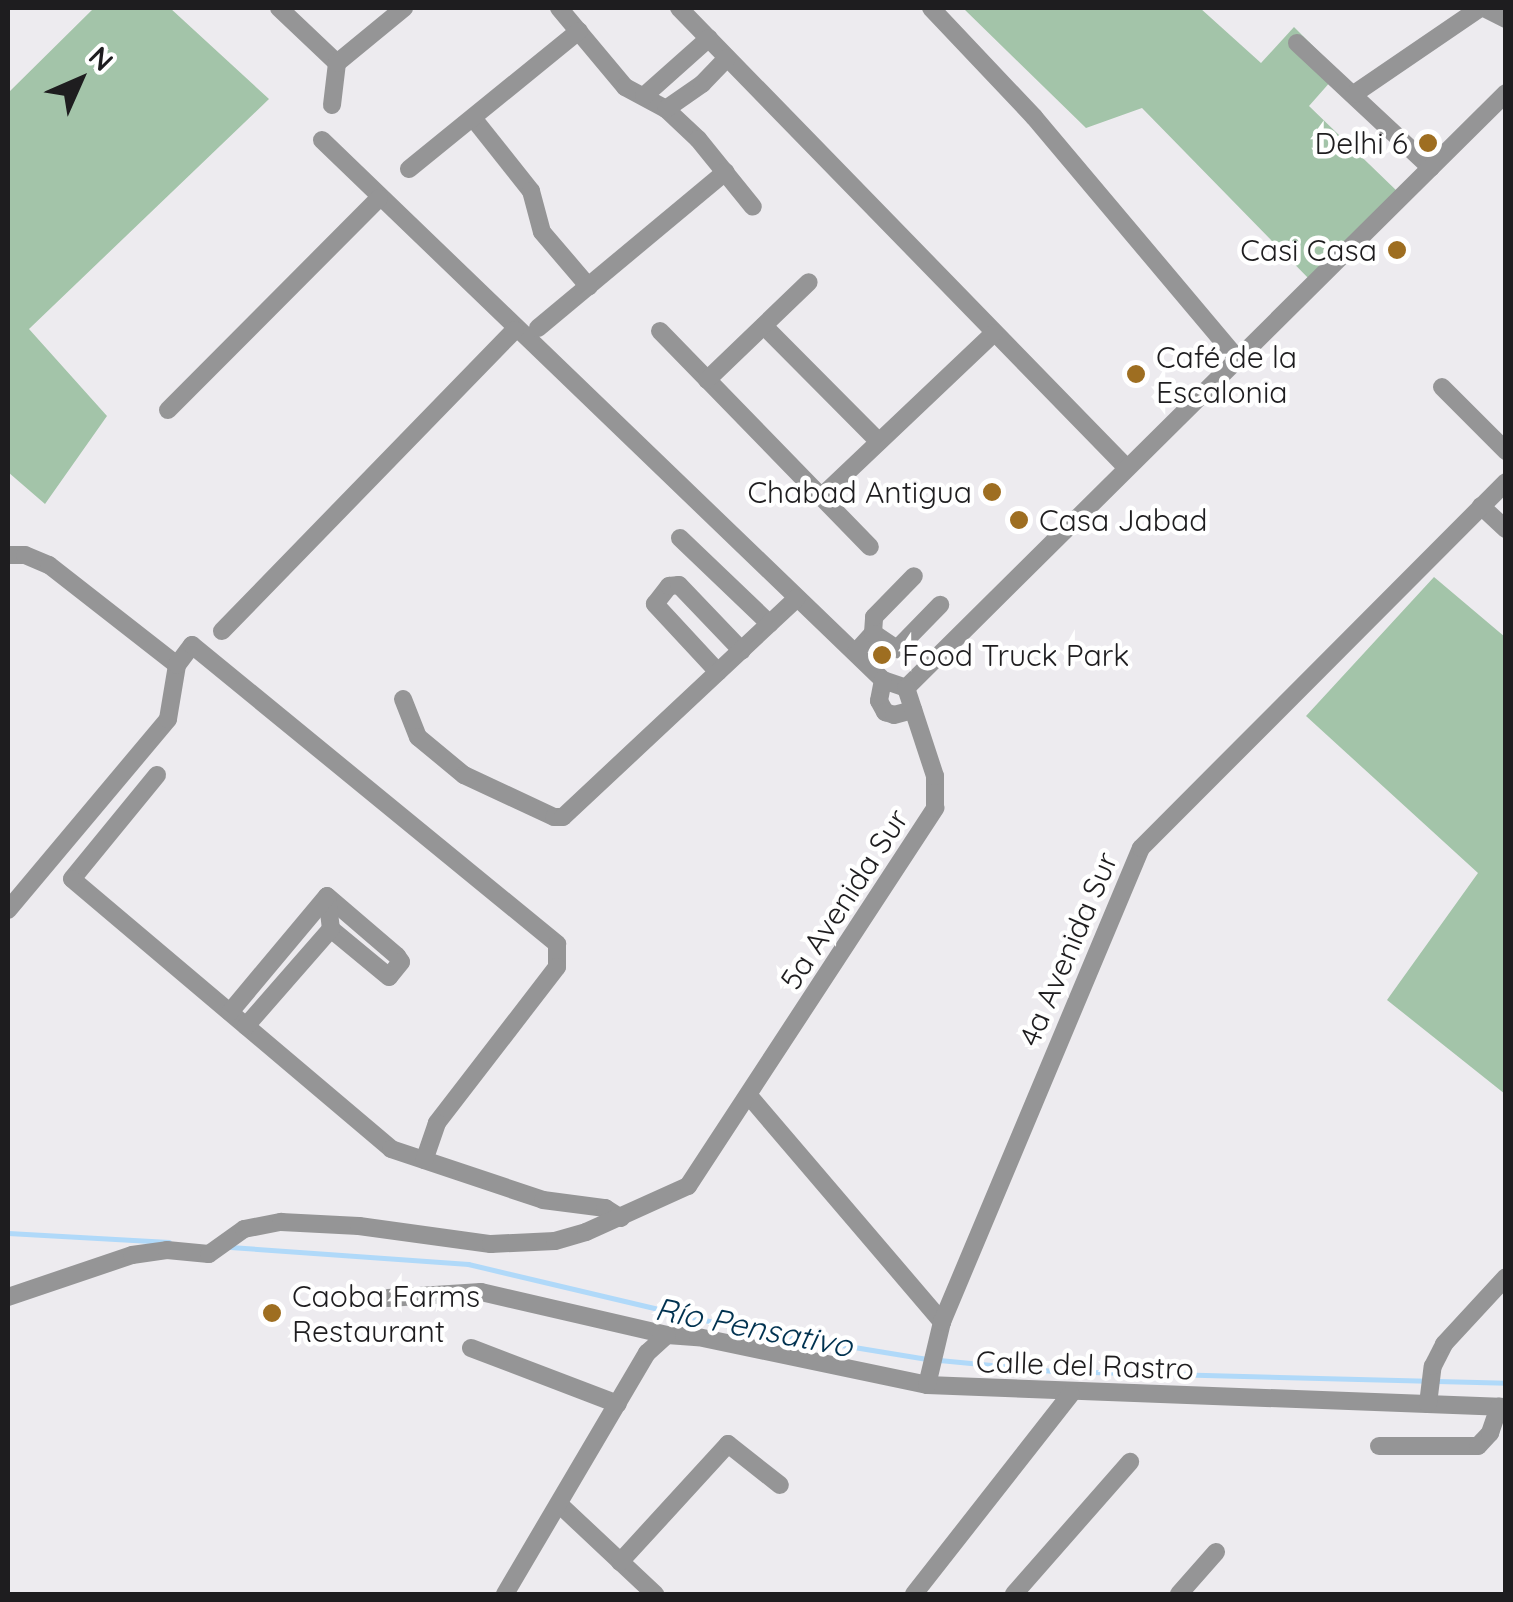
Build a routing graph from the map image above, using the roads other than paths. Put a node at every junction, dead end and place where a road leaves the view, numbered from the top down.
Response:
1 (279, 8) edge
2 (404, 8) edge
3 (559, 8) edge
4 (679, 8) edge
5 (931, 8) edge
6 (1482, 8) edge
7 (1506, 19) edge
8 (579, 31) junction
9 (709, 38) junction
10 (1297, 43) dead end
11 (727, 58) junction
12 (337, 63) junction
13 (1354, 94) junction
14 (1506, 94) edge
15 (644, 96) junction
16 (332, 105) dead end
17 (666, 108) junction
18 (472, 118) junction
19 (322, 140) dead end
20 (1431, 168) junction
21 (409, 169) dead end
22 (725, 172) junction
23 (379, 198) junction
24 (753, 207) dead end
25 (808, 282) dead end
26 (589, 287) junction
27 (764, 326) junction
28 (538, 328) dead end
29 (515, 330) junction
30 (660, 332) dead end
31 (994, 333) junction
32 (1236, 357) junction
33 (708, 380) junction
34 (1442, 388) dead end
35 (168, 410) dead end
36 (879, 442) junction
37 (1506, 451) edge
38 (1124, 466) junction
39 (1506, 482) edge
40 (821, 497) junction
41 (1482, 506) junction
42 (1506, 529) edge
43 (680, 538) dead end
44 (870, 547) dead end
45 (8, 555) edge
46 (914, 576) dead end
47 (797, 598) junction
48 (940, 605) dead end
49 (770, 624) junction
50 (222, 631) dead end
51 (873, 633) junction
52 (742, 652) junction
53 (856, 652) junction
54 (178, 665) junction
55 (718, 672) junction
56 (883, 680) junction
57 (906, 688) junction
58 (402, 699) dead end
59 (913, 710) junction
60 (157, 774) dead end
61 (327, 896) junction
62 (8, 910) edge
63 (331, 929) junction
64 (230, 1012) junction
65 (246, 1026) junction
66 (750, 1097) junction
67 (424, 1160) junction
68 (622, 1218) junction
69 (1506, 1278) edge
70 (8, 1297) edge
71 (388, 1298) dead end
72 (945, 1315) junction
73 (667, 1335) junction
74 (471, 1348) dead end
75 (928, 1379) junction
76 (1430, 1390) junction
77 (1071, 1394) junction
78 (618, 1404) junction
79 (1502, 1407) edge
80 (1379, 1446) dead end
81 (1130, 1462) dead end
82 (780, 1485) dead end
83 (559, 1504) junction
84 (1216, 1552) dead end
85 (620, 1562) junction
86 (505, 1594) edge
87 (655, 1594) edge
88 (914, 1594) edge
89 (1014, 1594) edge
90 (1180, 1594) edge

1 - 12 street
2 - 12 street
3 - 8 street
4 - 9 street
5 - 32 street
6 - 7 street
6 - 13 street
8 - 15 street
8 - 18 street
9 - 11 street
9 - 15 street
10 - 13 street
11 - 17 street
11 - 31 street
12 - 16 street
13 - 20 street
14 - 20 street
15 - 17 street
17 - 22 street
18 - 21 street
18 - 26 street
19 - 23 street
20 - 32 street
22 - 24 street
22 - 26 street
23 - 29 street
23 - 35 street
25 - 27 street
26 - 28 street
27 - 33 street
27 - 36 street
29 - 47 street
29 - 50 street
30 - 33 street
31 - 36 street
31 - 38 street
32 - 38 street
33 - 40 street
34 - 37 street
36 - 40 street
38 - 57 street
39 - 41 street, 4a Avenida Sur
40 - 44 street
41 - 42 street
41 - 72 street, 4a Avenida Sur
43 - 49 street
45 - 54 street
46 - 51 street
47 - 49 street
47 - 53 street
48 - 51 street
49 - 52 street
51 - 53 street
52 - 55 street
52 - 55 street
53 - 56 street
54 - 62 street
54 - 67 street
55 - 58 street
56 - 57 street
56 - 59 street
57 - 59 street, 5a Avenida Sur
59 - 66 street, 5a Avenida Sur
60 - 64 street
61 - 63 street
61 - 63 street
61 - 64 street
63 - 65 street
64 - 65 street
65 - 67 street
66 - 68 street, 5a Avenida Sur
66 - 72 street
67 - 68 street
68 - 70 street, 5a Avenida Sur
69 - 76 street
71 - 73 street, Calle del Rastro
72 - 75 street, 4a Avenida Sur
73 - 75 street, Calle del Rastro
73 - 78 street
74 - 78 street
75 - 77 street, Calle del Rastro
76 - 77 street, Calle del Rastro
76 - 79 street, Calle del Rastro
77 - 88 street
78 - 83 street
79 - 80 street
81 - 89 street
82 - 85 street
83 - 85 street
83 - 86 street
84 - 90 street
85 - 87 street

